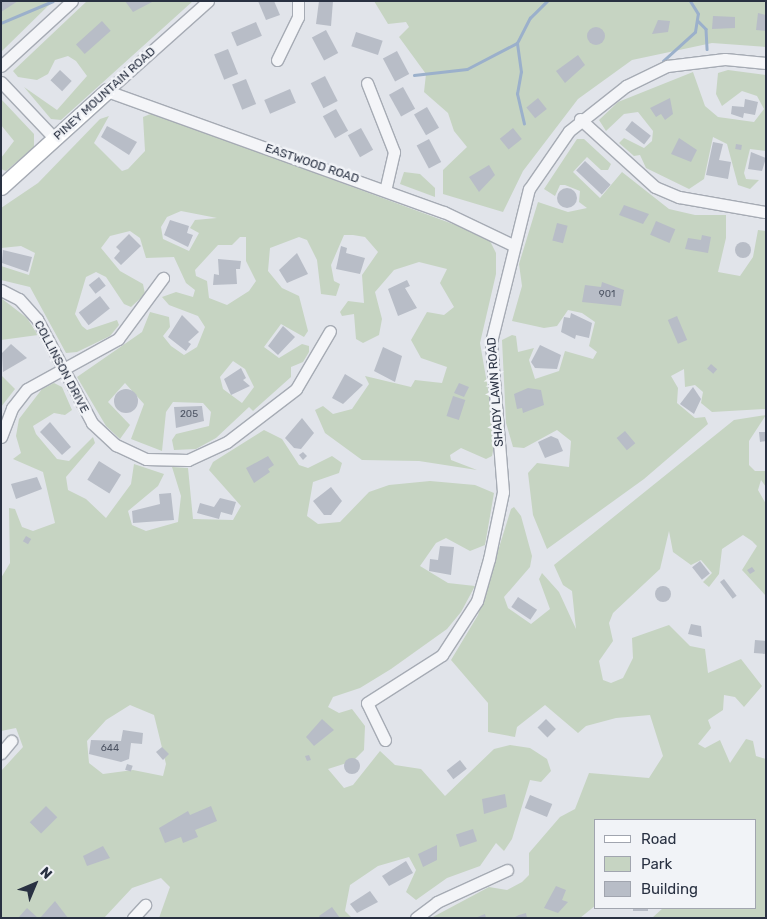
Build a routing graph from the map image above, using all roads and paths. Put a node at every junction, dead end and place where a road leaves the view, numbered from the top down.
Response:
1 (72, 1) edge
2 (208, 1) edge
3 (298, 1) edge
4 (277, 60) dead end
5 (766, 63) edge
6 (1, 66) edge
7 (1, 82) edge
8 (367, 83) dead end
9 (108, 92) junction
10 (580, 119) junction
11 (55, 139) junction
12 (1, 188) edge
13 (386, 190) junction
14 (765, 212) edge
15 (513, 245) junction
16 (163, 278) dead end
17 (1, 290) edge
18 (330, 331) dead end
19 (62, 369) junction
20 (1, 437) edge
21 (385, 740) dead end
22 (11, 741) dead end
23 (1, 753) edge
24 (507, 870) dead end
25 (144, 905) dead end
26 (133, 918) edge
27 (416, 918) edge

1 - 6 street
2 - 9 street, PINEY MOUNTAIN ROAD
3 - 4 street
5 - 10 street, SHADY LAWN ROAD
7 - 11 street
8 - 13 street
9 - 11 street, PINEY MOUNTAIN ROAD
9 - 13 street, EASTWOOD ROAD
10 - 14 street
10 - 15 street, SHADY LAWN ROAD
11 - 12 street, PINEY MOUNTAIN ROAD
13 - 15 street, EASTWOOD ROAD
15 - 21 street, SHADY LAWN ROAD
16 - 19 street
17 - 19 street, COLLINSON DRIVE
18 - 19 street, COLLINSON DRIVE
19 - 20 street
22 - 23 street
24 - 27 street
25 - 26 street

